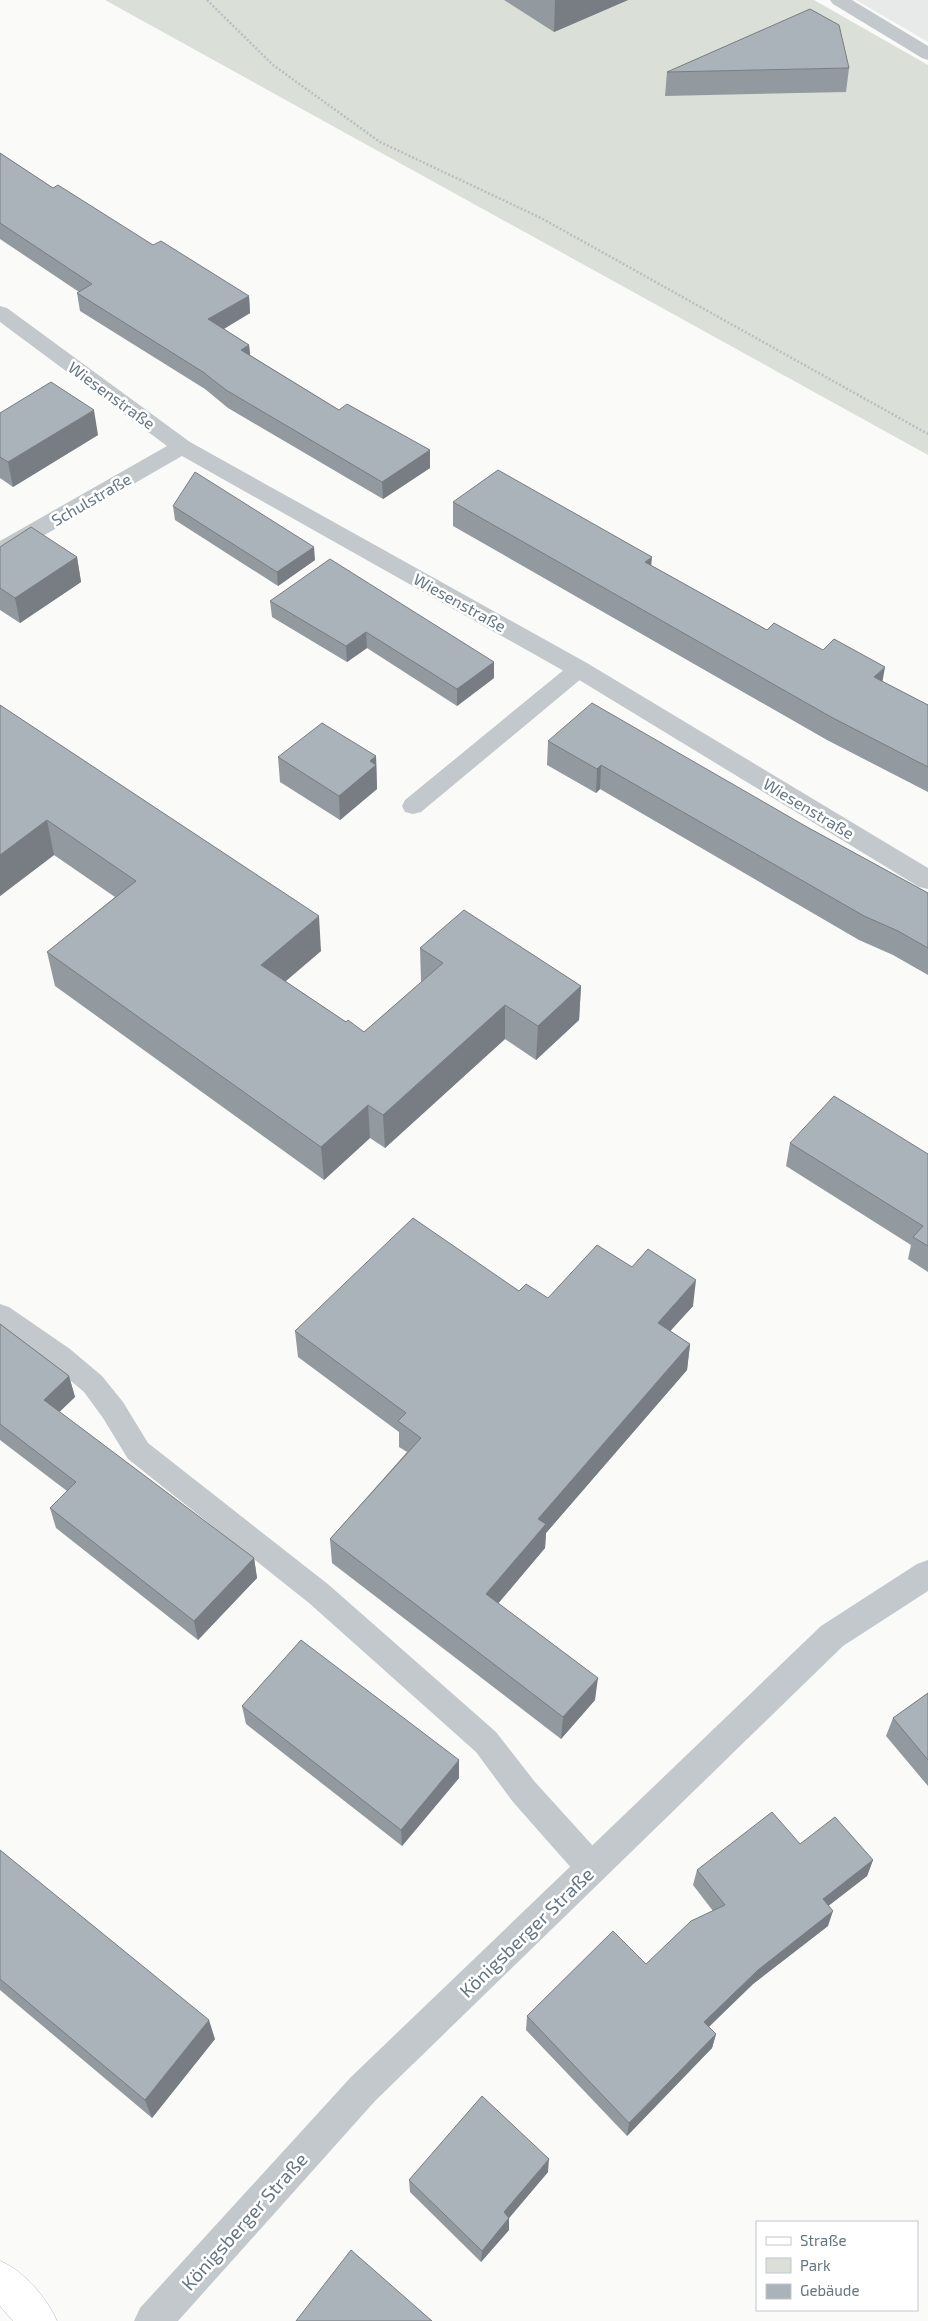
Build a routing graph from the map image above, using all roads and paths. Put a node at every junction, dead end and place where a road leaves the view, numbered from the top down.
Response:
1 (838, 0) edge
2 (210, 1) edge
3 (928, 54) edge
4 (0, 312) edge
5 (928, 434) edge
6 (182, 447) junction
7 (0, 551) edge
8 (579, 669) junction
9 (413, 806) dead end
10 (928, 880) edge
11 (0, 1315) edge
12 (928, 1574) edge
13 (592, 1868) junction
14 (0, 2279) edge
15 (38, 2321) edge
16 (153, 2321) edge

1 - 3 street
2 - 5 path
4 - 6 street, Wiesenstraße
6 - 7 street, Schulstraße
6 - 8 street, Wiesenstraße
8 - 9 lane
8 - 10 street, Wiesenstraße
11 - 13 lane
12 - 13 street, Königsberger Straße
13 - 16 street, Königsberger Straße
14 - 15 street

